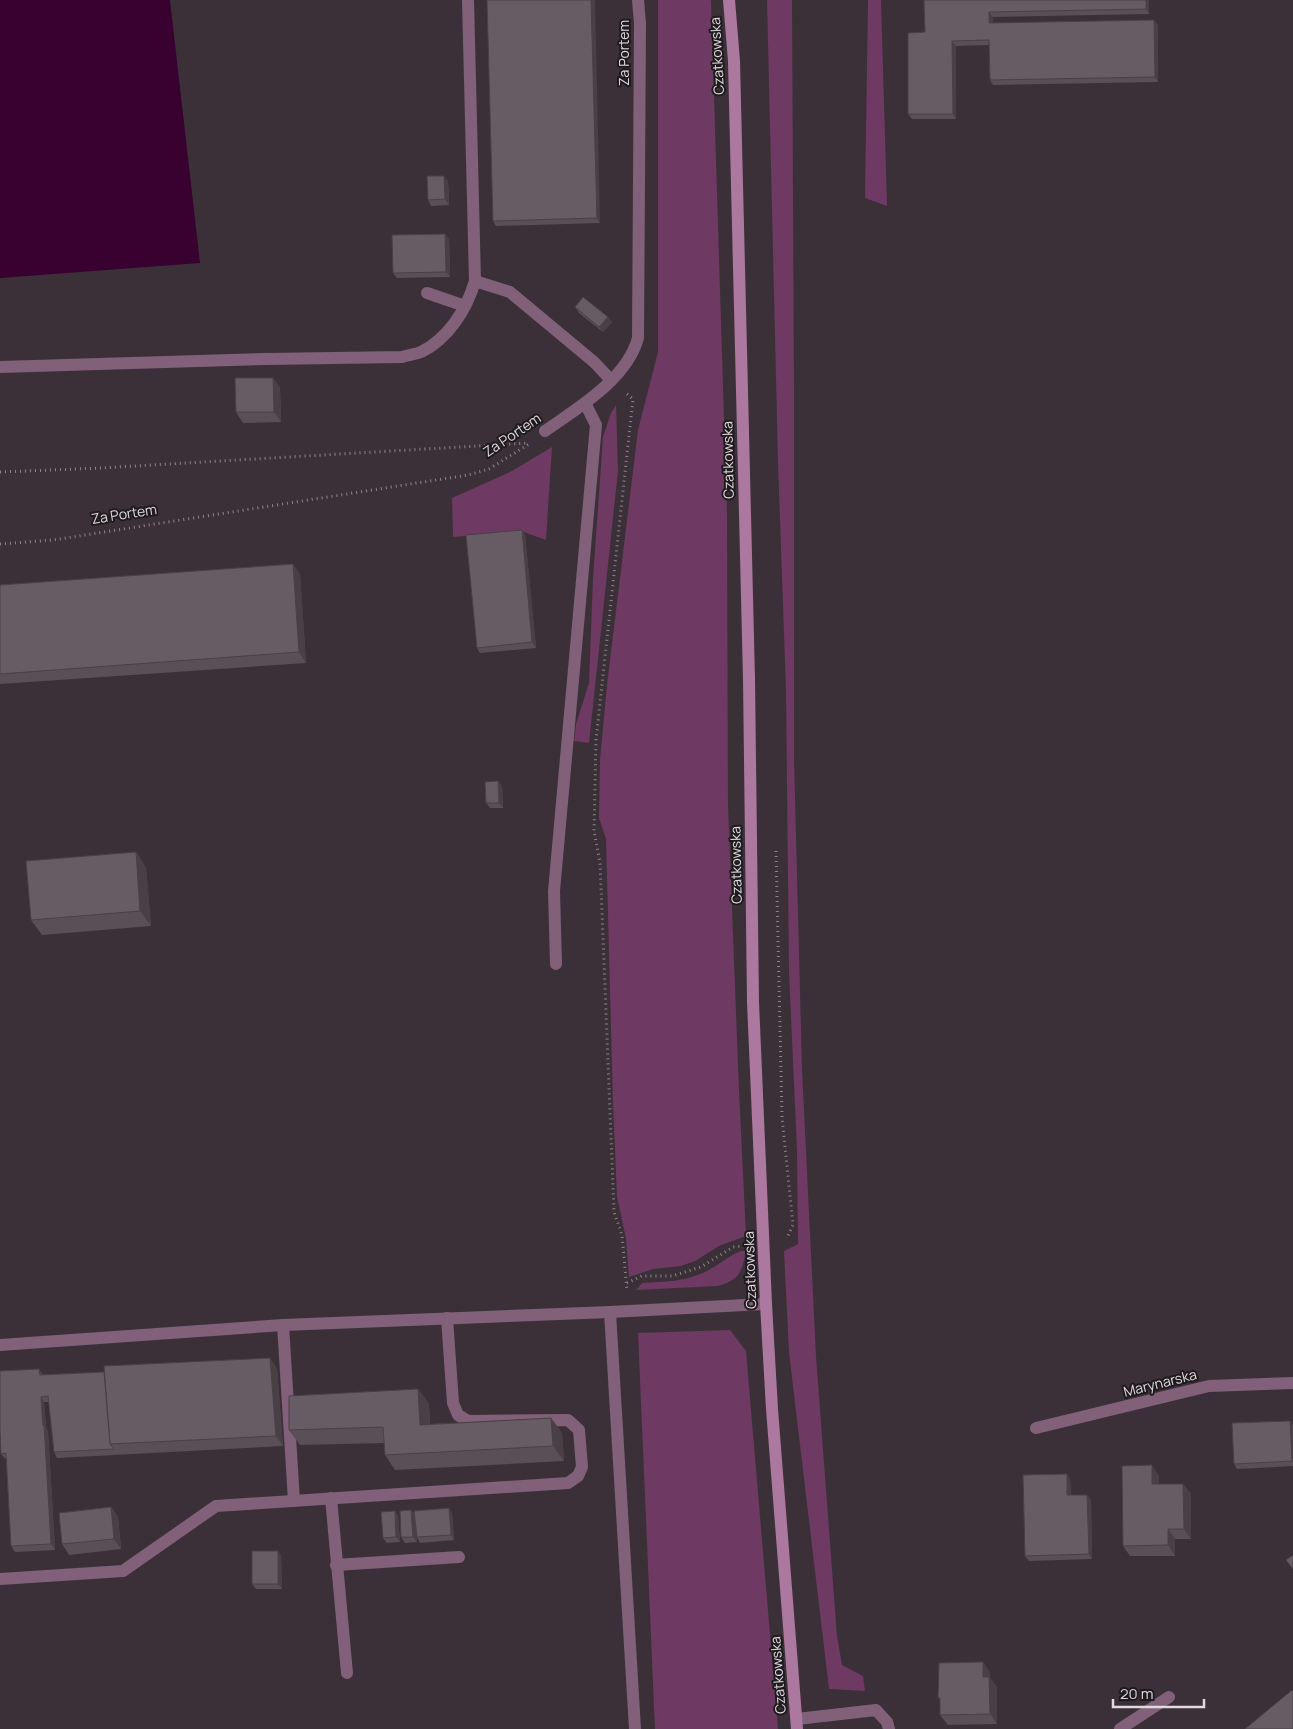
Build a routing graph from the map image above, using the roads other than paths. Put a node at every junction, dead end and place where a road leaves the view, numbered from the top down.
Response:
1 (468, 0) edge
2 (638, 0) edge
3 (729, 0) edge
4 (475, 281) junction
5 (427, 293) dead end
6 (465, 306) junction
7 (0, 367) edge
8 (611, 380) junction
9 (585, 403) junction
10 (545, 431) dead end
11 (556, 964) dead end
12 (766, 1304) junction
13 (610, 1312) junction
14 (446, 1318) junction
15 (283, 1325) junction
16 (0, 1345) edge
17 (1293, 1383) edge
18 (1036, 1428) dead end
19 (331, 1498) junction
20 (294, 1502) junction
21 (459, 1557) dead end
22 (336, 1565) junction
23 (0, 1580) edge
24 (347, 1673) dead end
25 (1168, 1697) dead end
26 (797, 1724) edge
27 (635, 1729) edge
28 (889, 1729) edge
29 (1120, 1729) edge

1 - 4 street
2 - 8 street, Za Portem
3 - 12 street, Czatkowska
4 - 6 street
4 - 8 street
5 - 6 street
6 - 7 street
8 - 9 street, Za Portem
9 - 10 street, Za Portem
9 - 11 street
12 - 13 street
12 - 26 street, Czatkowska
13 - 14 street
13 - 27 street
14 - 15 street
14 - 19 street
15 - 16 street
15 - 20 street
17 - 18 street, Marynarska
19 - 20 street
19 - 22 street
20 - 23 street
21 - 22 street
22 - 24 street
25 - 29 street
26 - 28 street

